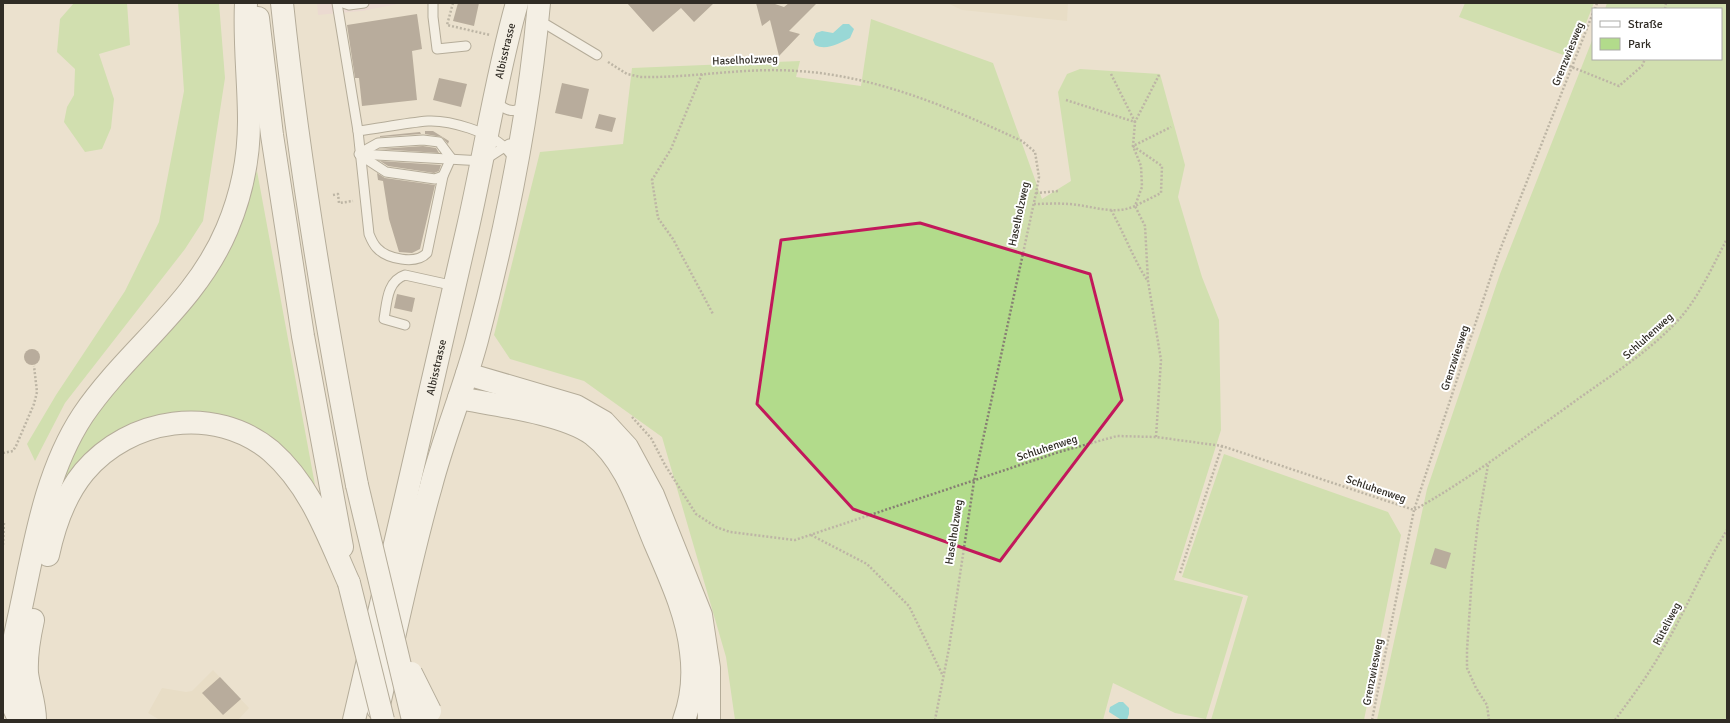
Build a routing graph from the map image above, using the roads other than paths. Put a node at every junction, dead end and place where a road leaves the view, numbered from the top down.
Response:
1 (246, 3) edge
2 (256, 3) edge
3 (282, 3) edge
4 (337, 3) edge
5 (343, 3) edge
6 (364, 3) edge
7 (433, 3) edge
8 (530, 11) edge
9 (466, 46) dead end
10 (597, 55) road end
11 (494, 99) junction
12 (526, 106) junction
13 (358, 131) junction
14 (486, 135) junction
15 (514, 149) junction
16 (359, 154) junction
17 (451, 158) junction
18 (482, 161) junction
19 (443, 176) junction
20 (455, 286) junction
21 (405, 325) dead end
22 (434, 374) junction
23 (466, 374) junction
24 (459, 398) junction
25 (341, 555) junction
26 (426, 717) edge
27 (21, 720) edge
28 (35, 720) edge
29 (354, 720) edge
30 (375, 720) edge
31 (383, 720) edge
32 (684, 720) edge
33 (709, 720) edge

1 - 27 main road
2 - 25 main road
3 - 26 main road, bridge
4 - 13 lane
5 - 6 lane
7 - 9 lane
8 - 10 lane
8 - 11 main road, Albisstrasse
8 - 12 main road
11 - 12 lane
11 - 14 main road, Albisstrasse
12 - 15 main road
13 - 14 lane
13 - 16 lane
14 - 15 lane
14 - 18 main road, Albisstrasse
15 - 18 lane
15 - 23 main road
16 - 17 lane
16 - 17 lane
16 - 19 lane
16 - 19 lane
17 - 18 lane
17 - 19 lane
18 - 20 main road, Albisstrasse
20 - 21 lane
20 - 22 main road, Albisstrasse
22 - 23 main road
22 - 24 main road
22 - 29 main road, Albisstrasse
23 - 24 main road
23 - 33 main road
24 - 30 main road
24 - 32 main road
25 - 28 main road
25 - 31 main road, bridge

